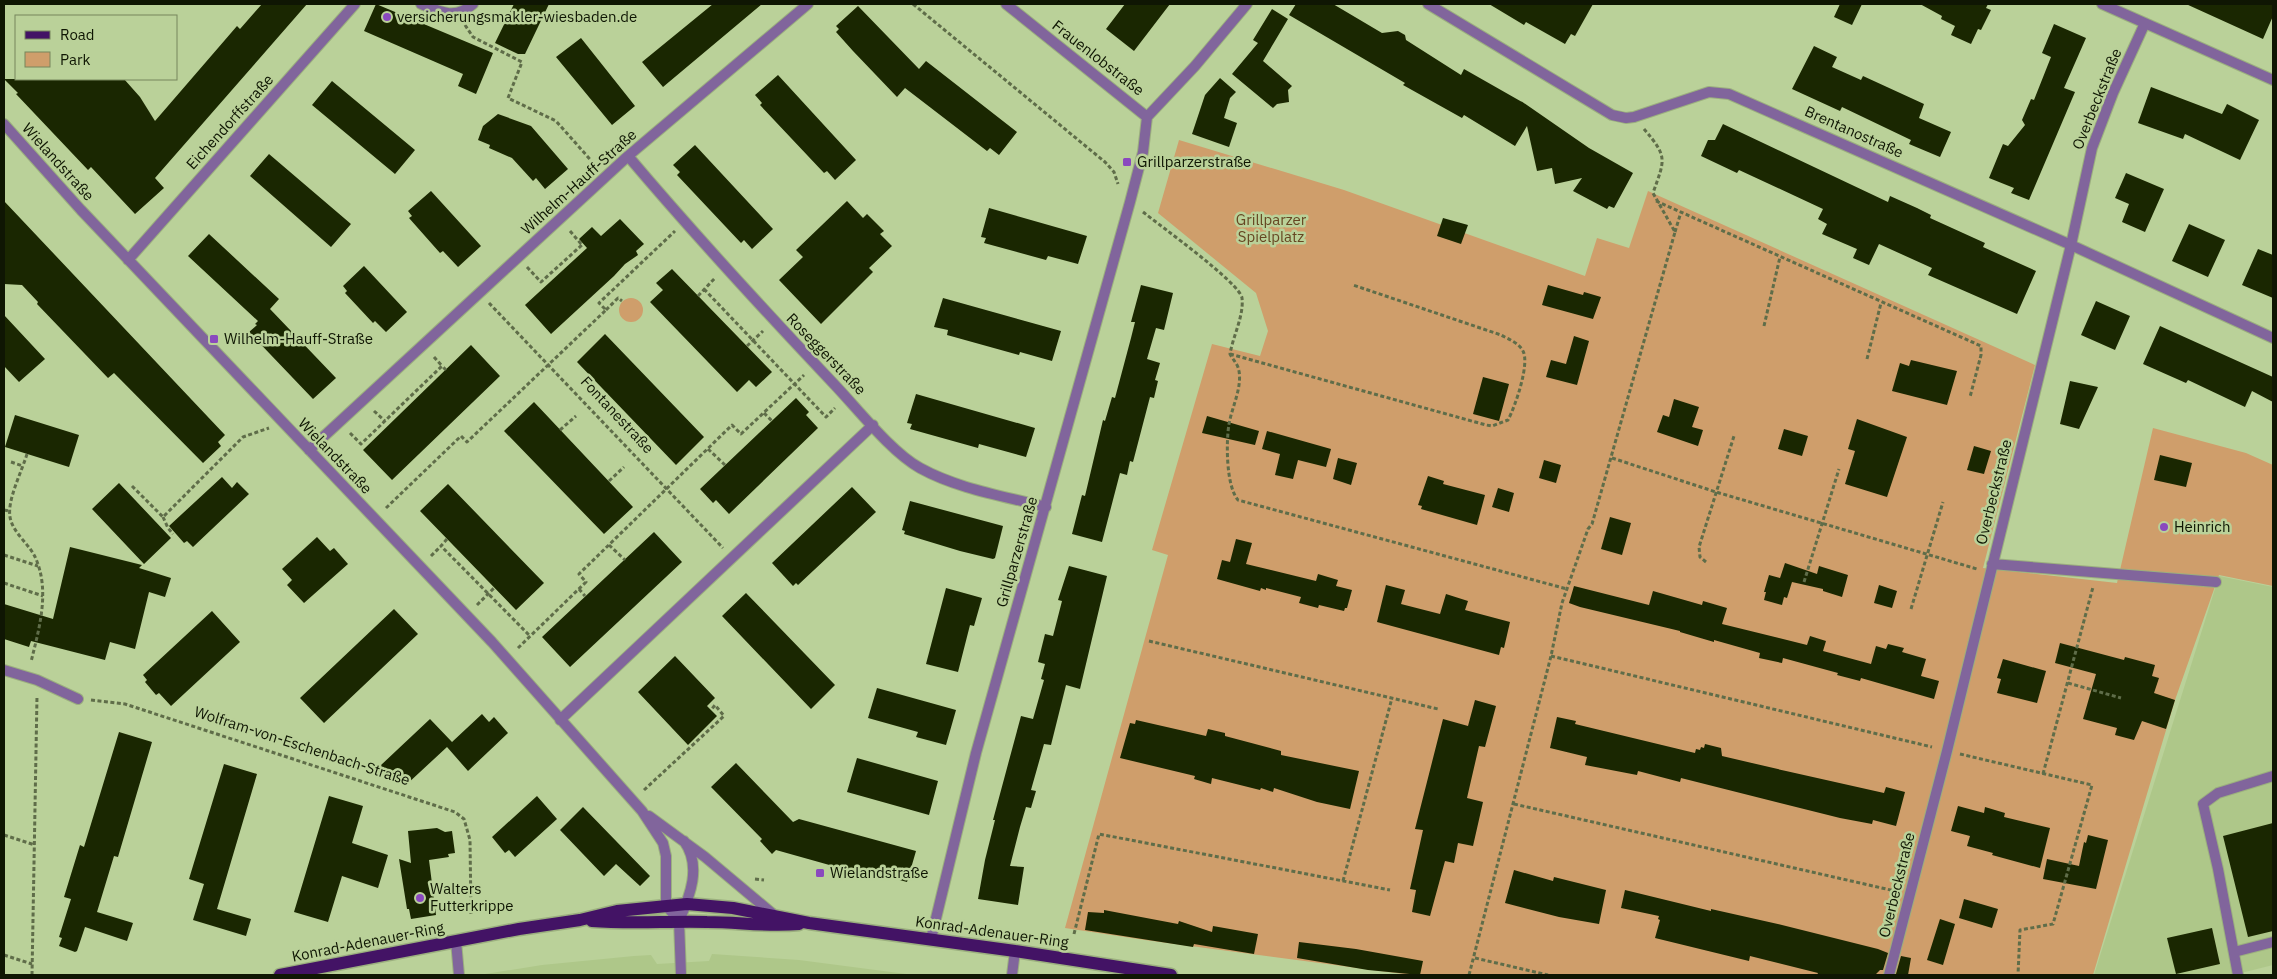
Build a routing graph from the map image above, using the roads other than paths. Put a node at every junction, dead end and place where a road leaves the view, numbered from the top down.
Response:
1 (355, 4) edge
2 (421, 4) edge
3 (473, 4) edge
4 (808, 4) edge
5 (1006, 4) edge
6 (1247, 4) edge
7 (1428, 4) edge
8 (2102, 4) edge
9 (2145, 23) junction
10 (2273, 80) edge
11 (1148, 116) junction
12 (4, 124) edge
13 (628, 156) junction
14 (2071, 245) junction
15 (128, 260) junction
16 (2273, 338) edge
17 (873, 425) junction
18 (308, 450) junction
19 (1046, 507) junction
20 (1991, 568) junction
21 (2216, 582) dead end
22 (4, 670) edge
23 (78, 699) road end
24 (560, 720) junction
25 (2273, 776) edge
26 (642, 811) junction
27 (684, 841) junction
28 (686, 904) junction
29 (666, 905) junction
30 (773, 914) junction
31 (580, 920) junction
32 (679, 921) junction
33 (809, 923) junction
34 (931, 939) junction
35 (456, 941) junction
36 (2273, 942) edge
37 (1015, 951) junction
38 (2234, 952) junction
39 (280, 975) edge
40 (459, 975) edge
41 (681, 975) edge
42 (1012, 975) edge
43 (1171, 975) edge
44 (1889, 975) edge
45 (2238, 975) edge

1 - 15 street, Eichendorffstraße
2 - 3 street
4 - 13 street, Wilhelm-Hauff-Straße
5 - 11 street, Frauenlobstraße
6 - 11 street
7 - 14 street, Brentanostraße
8 - 9 street
9 - 10 street
9 - 14 street, Overbeckstraße
11 - 19 street, Grillparzerstraße
12 - 15 street, Wielandstraße
13 - 17 street, Roseggerstraße
13 - 18 street, Wilhelm-Hauff-Straße
14 - 16 street, Brentanostraße
14 - 20 street, Overbeckstraße
15 - 18 street, Wielandstraße
17 - 19 street, Roseggerstraße
17 - 24 street
18 - 24 street, Wielandstraße
19 - 34 street, Grillparzerstraße
20 - 21 street
20 - 44 street, Overbeckstraße
22 - 23 street
24 - 26 street, Wielandstraße
25 - 38 street
26 - 27 street, Wielandstraße
26 - 29 street, Wielandstraße
27 - 28 street
27 - 30 street, Wielandstraße
28 - 29 main road, Konrad-Adenauer-Ring
28 - 30 main road, Konrad-Adenauer-Ring
28 - 32 street
29 - 31 main road, Konrad-Adenauer-Ring
29 - 32 street
30 - 33 main road, Konrad-Adenauer-Ring
31 - 32 main road, Konrad-Adenauer-Ring
31 - 35 main road, Konrad-Adenauer-Ring
32 - 33 main road, Konrad-Adenauer-Ring
32 - 41 street
33 - 34 main road, Konrad-Adenauer-Ring
34 - 37 main road, Konrad-Adenauer-Ring
35 - 39 main road, Konrad-Adenauer-Ring
35 - 40 street
36 - 38 street
37 - 42 street
37 - 43 main road, Konrad-Adenauer-Ring
38 - 45 street

